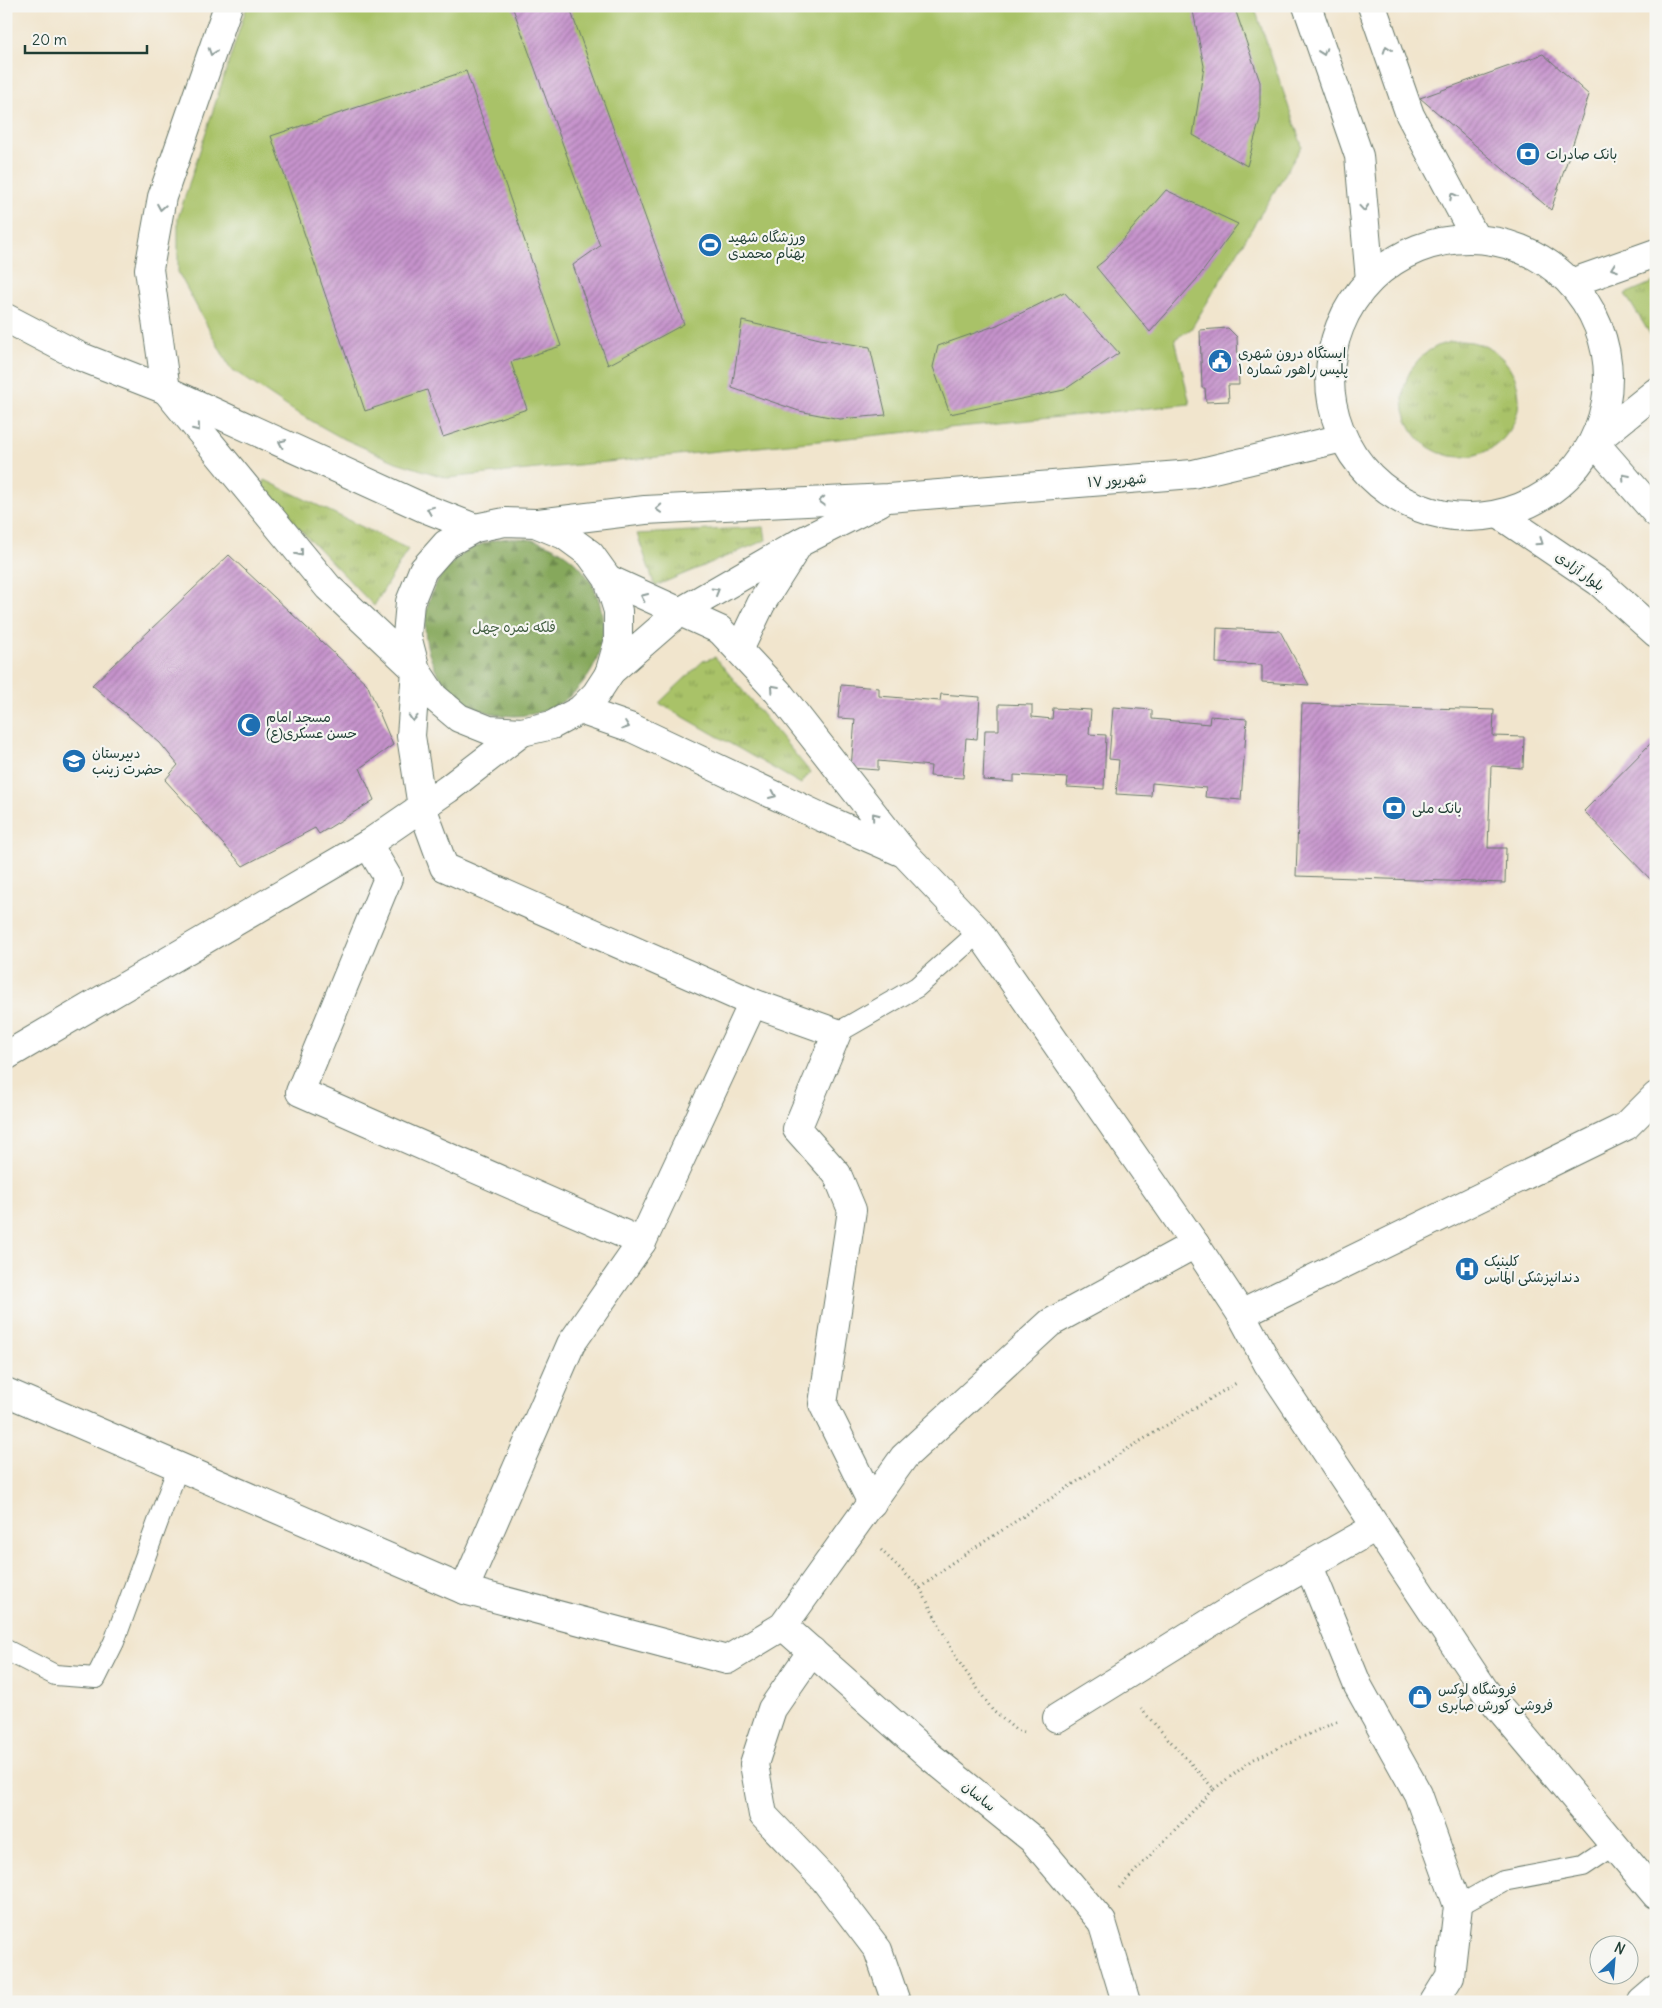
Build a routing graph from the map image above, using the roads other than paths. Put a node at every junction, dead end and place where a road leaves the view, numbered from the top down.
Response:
1 (228, 6) edge
2 (1307, 6) edge
3 (1372, 6) edge
4 (1476, 239) junction
5 (1656, 253) edge
6 (1370, 280) junction
7 (1571, 283) junction
8 (6, 318) edge
9 (166, 390) junction
10 (1656, 392) edge
11 (1343, 438) junction
12 (1594, 442) junction
13 (888, 498) junction
14 (1656, 513) edge
15 (1500, 515) junction
16 (535, 523) junction
17 (475, 528) junction
18 (801, 542) junction
19 (608, 580) junction
20 (678, 613) junction
21 (1656, 633) edge
22 (739, 650) junction
23 (416, 670) junction
24 (608, 674) junction
25 (580, 710) junction
26 (522, 732) junction
27 (422, 808) junction
28 (368, 844) junction
29 (905, 854) junction
30 (979, 932) junction
31 (753, 1002) junction
32 (836, 1033) junction
33 (6, 1056) edge
34 (1656, 1096) edge
35 (642, 1242) junction
36 (1195, 1244) junction
37 (1241, 1314) junction
38 (6, 1392) edge
39 (178, 1467) junction
40 (872, 1503) junction
41 (1376, 1527) junction
42 (1309, 1566) junction
43 (464, 1590) junction
44 (783, 1626) junction
45 (6, 1650) edge
46 (812, 1651) junction
47 (1058, 1718) road end
48 (1614, 1846) junction
49 (1656, 1895) edge
50 (1458, 1906) junction
51 (1656, 1990) edge
52 (896, 2002) edge
53 (1126, 2002) edge
54 (1434, 2002) edge
55 (1642, 2002) edge

1 -> 9 main road
2 -> 6 main road
4 -> 3 main road
4 - 6 main road
4 - 7 main road
5 -> 7 main road
6 - 11 main road
7 - 12 main road
8 - 9 main road
17 -> 9 main road
9 -> 23 main road
10 - 12 main road
11 - 13 main road, ۱۷ شهریور
11 - 15 main road
14 -> 12 main road
12 - 15 main road
13 -> 16 main road, ۱۷ شهریور
13 - 18 main road
15 -> 21 main road, بلوار آزادی
16 - 17 main road
16 - 19 main road
17 - 23 main road
20 -> 18 main road
18 - 22 main road
20 -> 19 main road
19 - 24 main road
20 - 22 main road
20 - 24 main road
29 -> 22 main road
23 - 26 main road
23 -> 27 main road
24 - 25 main road
25 - 26 main road
25 -> 29 main road
26 - 27 main road
27 - 28 main road
27 - 31 main road
28 - 33 main road
28 - 35 main road
29 - 30 main road
30 - 32 lane
30 - 36 main road
31 - 32 main road
31 - 35 main road
32 - 40 main road
34 - 37 main road
35 - 43 main road
36 - 37 main road
36 - 40 main road
37 - 41 main road
38 - 39 main road
39 - 43 main road
39 - 45 lane
40 - 44 main road
41 - 42 main road
41 - 48 main road
42 - 47 main road
42 - 50 main road
43 - 44 main road
44 - 46 main road, ساسان
46 - 52 main road
46 - 53 main road, ساسان
48 - 49 main road
48 - 50 lane
50 - 54 main road
51 - 55 main road

